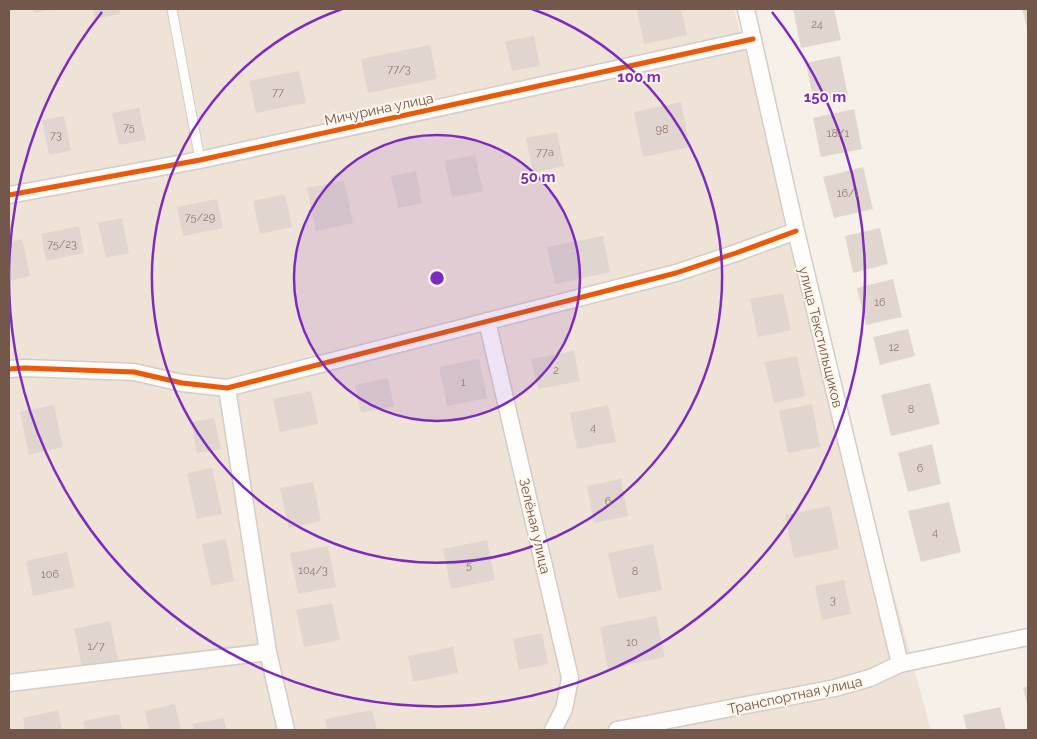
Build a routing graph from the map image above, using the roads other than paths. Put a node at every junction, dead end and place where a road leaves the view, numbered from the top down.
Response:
1 (172, 9) edge
2 (746, 9) edge
3 (753, 39) junction
4 (200, 160) junction
5 (9, 194) edge
6 (796, 232) junction
7 (488, 321) junction
8 (9, 369) edge
9 (227, 388) junction
10 (1028, 637) edge
11 (268, 652) junction
12 (900, 664) junction
13 (9, 683) edge
14 (286, 730) edge
15 (553, 730) edge
16 (617, 730) edge

1 - 4 lane
2 - 3 street, улица Текстильщиков
3 - 4 street, Мичурина улица
3 - 6 street, улица Текстильщиков
4 - 5 street, Мичурина улица
6 - 7 street
6 - 12 street, улица Текстильщиков
7 - 9 street
7 - 15 street, Зелёная улица
8 - 9 street
9 - 11 street
10 - 12 street, Транспортная улица
11 - 13 street
11 - 14 street
12 - 16 street, Транспортная улица

